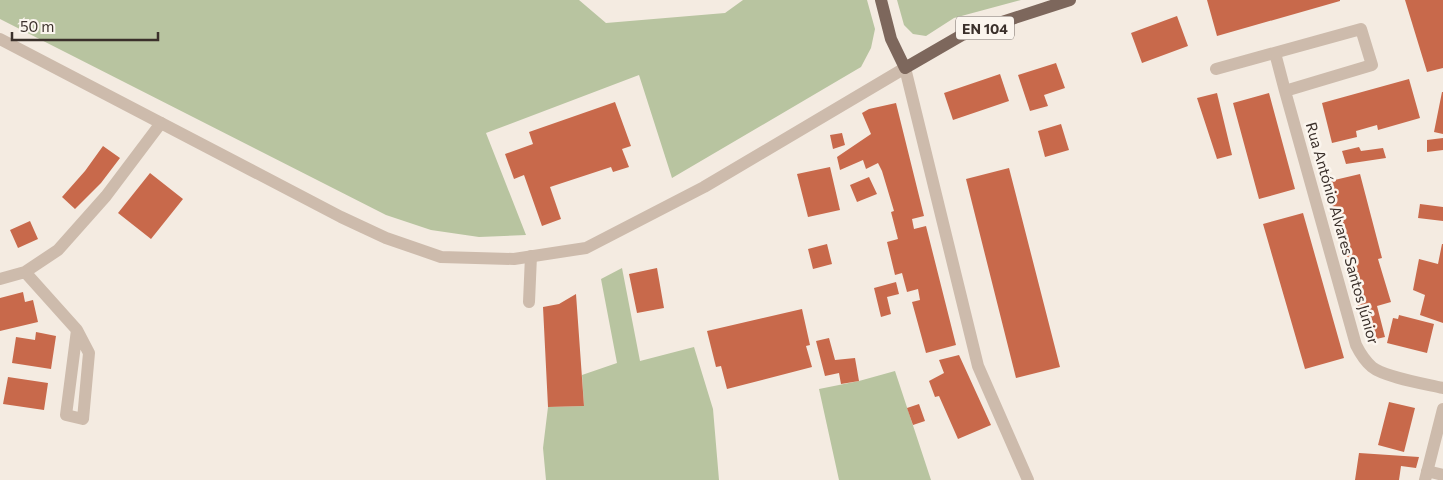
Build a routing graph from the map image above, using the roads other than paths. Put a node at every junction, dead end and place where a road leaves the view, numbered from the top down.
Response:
1 (882, 0) edge
2 (1068, 0) edge
3 (0, 39) edge
4 (1275, 53) junction
5 (905, 68) junction
6 (1216, 68) dead end
7 (1285, 91) junction
8 (161, 123) junction
9 (531, 256) junction
10 (25, 272) junction
11 (0, 280) edge
12 (529, 302) dead end
13 (77, 330) junction
14 (1443, 388) edge
15 (1443, 409) edge
16 (1443, 475) edge
17 (1426, 476) edge
18 (1028, 480) edge

1 - 5 main road
2 - 5 main road, EN 104
3 - 8 street
4 - 6 street
4 - 7 street, Rua António Alvares Santos Júnior
4 - 7 street
5 - 9 street
5 - 18 street
7 - 14 street, Rua António Alvares Santos Júnior
8 - 9 street
8 - 10 street
9 - 12 street
10 - 11 street
10 - 13 street
13 - 13 street
15 - 17 street
16 - 17 street

